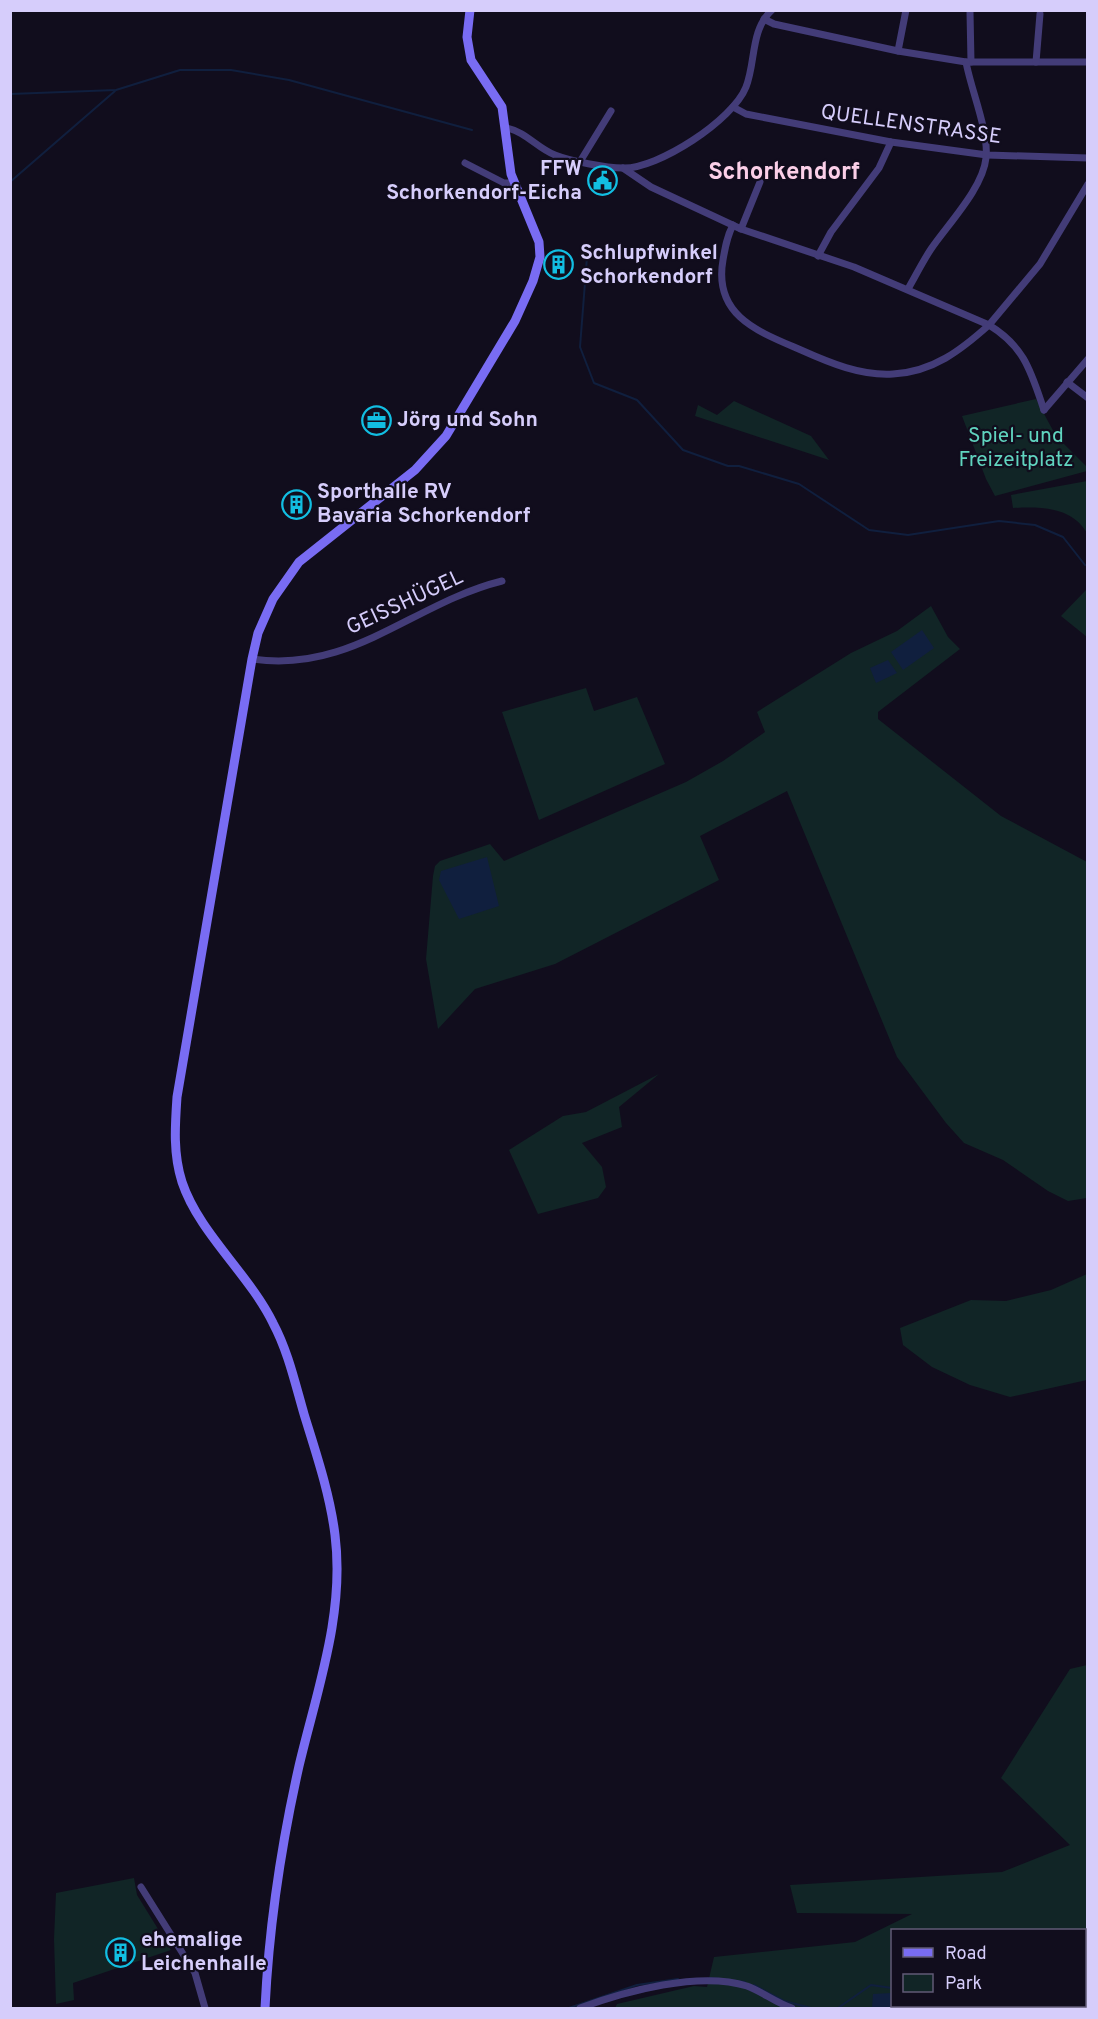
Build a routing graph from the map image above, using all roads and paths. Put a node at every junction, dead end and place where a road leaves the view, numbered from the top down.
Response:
1 (470, 10) edge
2 (772, 10) edge
3 (906, 10) edge
4 (970, 12) dead end
5 (1040, 14) dead end
6 (764, 19) junction
7 (898, 51) junction
8 (969, 62) junction
9 (1036, 62) junction
10 (1088, 62) edge
11 (734, 107) junction
12 (611, 111) dead end
13 (507, 128) junction
14 (891, 142) junction
15 (987, 155) junction
16 (1088, 158) edge
17 (581, 160) junction
18 (465, 163) dead end
19 (623, 168) junction
20 (760, 182) dead end
21 (514, 183) junction
22 (1088, 184) edge
23 (733, 225) junction
24 (741, 229) junction
25 (818, 256) junction
26 (908, 289) junction
27 (989, 325) junction
28 (1088, 359) edge
29 (1067, 382) junction
30 (1088, 398) edge
31 (502, 581) dead end
32 (252, 659) junction
33 (141, 1887) dead end
34 (205, 2008) edge
35 (265, 2008) edge
36 (580, 2008) edge
37 (792, 2008) edge

1 - 13 street
2 - 6 street
3 - 7 street
4 - 8 street
5 - 9 street
6 - 7 street
6 - 11 street
7 - 8 street
8 - 9 street
8 - 15 street
9 - 10 street
11 - 14 street, QUELLENSTRASSE
11 - 19 street
12 - 17 street
13 - 17 street
13 - 21 street
14 - 15 street, QUELLENSTRASSE
14 - 25 street
15 - 16 street, QUELLENSTRASSE
15 - 26 street
17 - 19 street
18 - 21 street
19 - 23 street
20 - 24 street
21 - 32 street
22 - 27 street
23 - 24 street
23 - 27 street
24 - 25 street
25 - 26 street
26 - 27 street
27 - 29 street
28 - 29 street
29 - 30 street
31 - 32 street, GEISSHÜGEL
32 - 35 street
33 - 34 street
36 - 37 street

